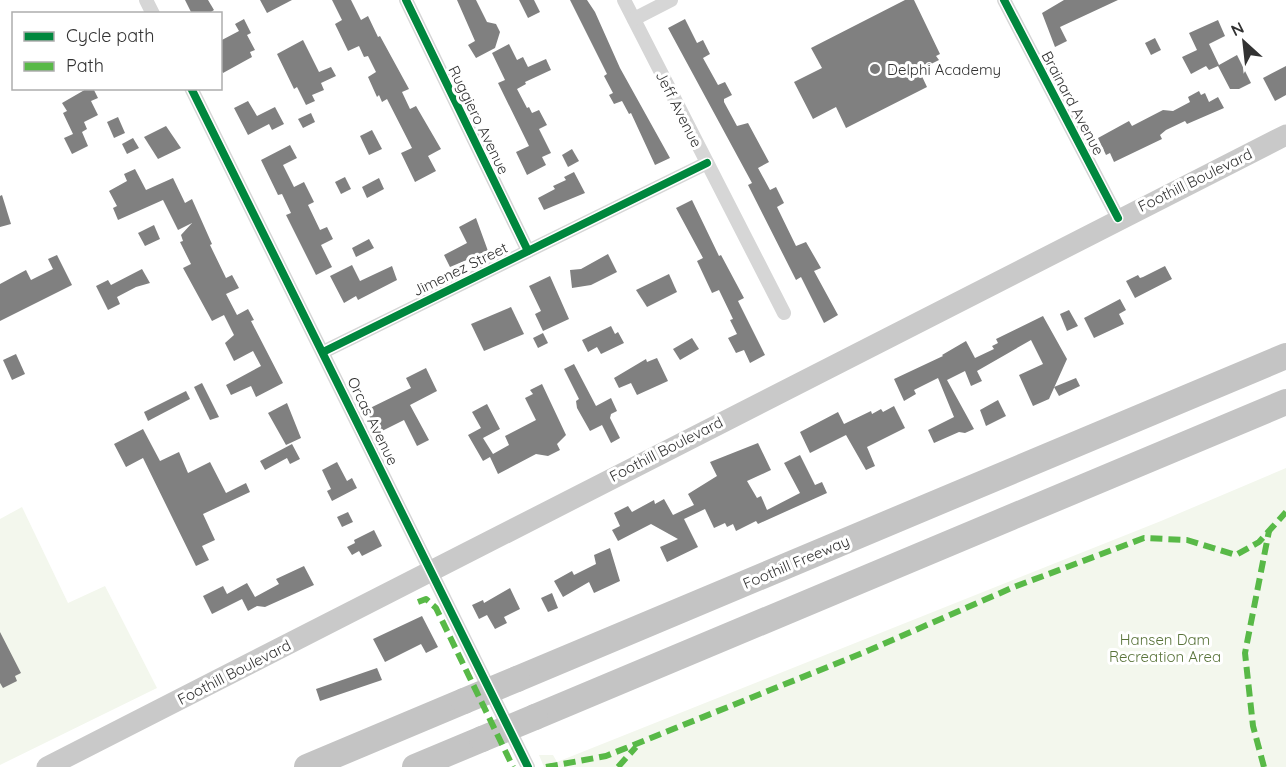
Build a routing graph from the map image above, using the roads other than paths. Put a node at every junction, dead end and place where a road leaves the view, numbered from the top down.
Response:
1 (406, 0) edge
2 (624, 0) edge
3 (671, 0) edge
4 (1004, 0) edge
5 (634, 19) junction
6 (191, 90) edge
7 (1286, 135) edge
8 (706, 163) junction
9 (1118, 218) junction
10 (528, 251) junction
11 (784, 313) dead end
12 (323, 352) junction
13 (1286, 357) edge
14 (1286, 402) edge
15 (431, 569) junction
16 (47, 767) edge
17 (307, 767) edge
18 (416, 767) edge
19 (528, 767) edge

1 - 10 street, Ruggiero Avenue
2 - 5 street, Jeff Avenue
3 - 5 street
4 - 9 street, Brainard Avenue
5 - 8 street, Jeff Avenue
6 - 12 street, Orcas Avenue
7 - 9 main road, Foothill Boulevard
8 - 10 street, Jimenez Street
8 - 11 street, Jeff Avenue
9 - 15 main road, Foothill Boulevard
10 - 12 street, Jimenez Street
12 - 15 street, Orcas Avenue
13 - 17 highway, Foothill Freeway, bridge
14 - 18 highway, bridge
15 - 16 main road, Foothill Boulevard
15 - 19 street, Orcas Avenue

